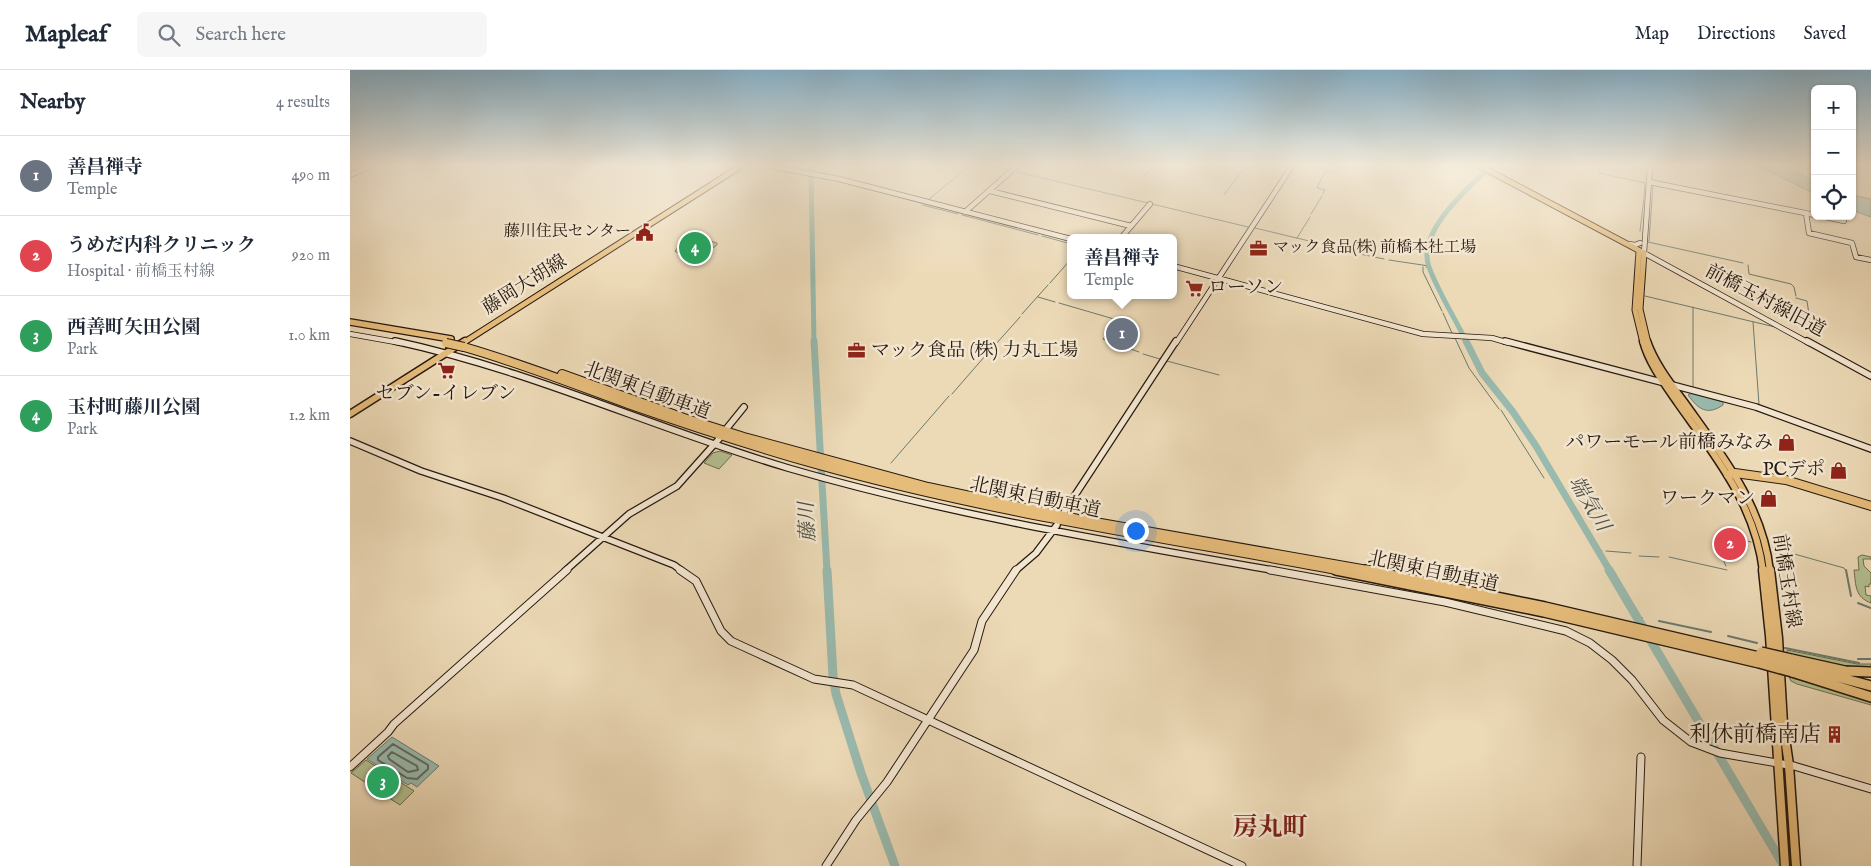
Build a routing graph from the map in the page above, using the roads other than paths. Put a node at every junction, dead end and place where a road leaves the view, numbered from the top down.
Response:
1 (682, 203) edge
2 (929, 203) edge
3 (976, 203) edge
4 (1039, 203) edge
5 (1268, 203) edge
6 (1550, 203) edge
7 (1647, 203) edge
8 (1756, 203) edge
9 (1150, 204) dead end
10 (965, 212) junction
11 (1806, 213) junction
12 (1811, 214) edge
13 (1839, 220) edge
14 (1844, 221) dead end
15 (1131, 226) junction
16 (1124, 234) edge
17 (1645, 234) junction
18 (1067, 238) edge
19 (1622, 242) junction
20 (1640, 243) junction
21 (1641, 252) junction
22 (1871, 260) edge
23 (1643, 261) junction
24 (1660, 262) junction
25 (1177, 267) edge
26 (1219, 278) junction
27 (350, 322) edge
28 (350, 326) edge
29 (350, 334) edge
30 (448, 341) junction
31 (446, 352) junction
32 (1871, 376) edge
33 (1668, 384) junction
34 (744, 407) dead end
35 (350, 414) edge
36 (727, 428) dead end
37 (719, 439) dead end
38 (350, 442) edge
39 (714, 445) junction
40 (1871, 449) edge
41 (1734, 475) junction
42 (1871, 508) edge
43 (1064, 512) dead end
44 (1057, 525) dead end
45 (1052, 531) junction
46 (604, 536) junction
47 (1627, 628) junction
48 (1660, 634) junction
49 (1792, 665) junction
50 (1871, 672) edge
51 (1871, 686) edge
52 (1871, 695) edge
53 (929, 719) junction
54 (1641, 757) dead end
55 (1779, 763) junction
56 (1789, 765) junction
57 (350, 767) edge
58 (1871, 790) edge
59 (1796, 864) edge
60 (826, 866) edge
61 (1242, 866) edge
62 (1637, 866) edge
63 (1785, 866) edge

1 - 31 main road, 藤岡大胡線
2 - 10 street
3 - 10 street
4 - 15 street
5 - 26 street
6 - 19 main road
7 - 17 street
8 - 11 street
9 - 15 street
10 - 18 street
11 - 12 street
11 - 22 street
13 - 14 street
15 - 16 street
17 - 20 street
17 - 21 street
19 - 20 street
19 - 21 main road
20 - 21 street
21 - 23 main road, 前橋玉村線
21 - 24 street, 前橋玉村線旧道
21 - 33 main road, 前橋玉村線
23 - 24 street
23 - 33 main road, 前橋玉村線
24 - 32 street, 前橋玉村線旧道
25 - 26 street
26 - 33 street
26 - 43 street
27 - 30 highway, 北関東自動車道
28 - 30 highway, 北関東自動車道
29 - 31 street
30 - 47 highway, 北関東自動車道, bridge
31 - 35 main road, 藤岡大胡線
31 - 39 street
33 - 40 street
33 - 41 main road, 前橋玉村線
34 - 36 street
37 - 39 street
38 - 46 street
39 - 45 street
39 - 46 street
41 - 42 highway
41 - 55 main road, 前橋玉村線
41 - 56 main road, 前橋玉村線
44 - 45 street
45 - 53 street
45 - 55 street
46 - 53 street
46 - 57 street
47 - 48 highway, 北関東自動車道
47 - 48 highway, 北関東自動車道
48 - 49 highway, 北関東自動車道, bridge
49 - 50 highway
49 - 51 highway, 北関東自動車道
49 - 52 highway
53 - 60 street
53 - 61 street
54 - 62 street
55 - 56 street
55 - 63 main road, 前橋玉村線
56 - 58 street
56 - 59 main road, 前橋玉村線

